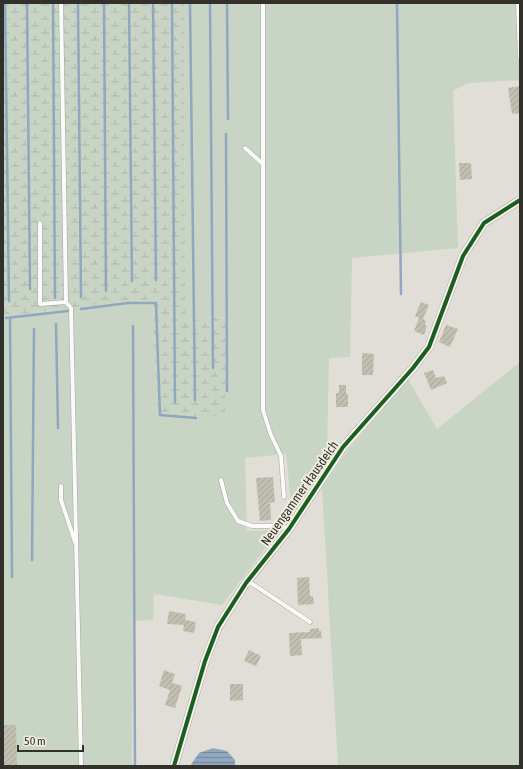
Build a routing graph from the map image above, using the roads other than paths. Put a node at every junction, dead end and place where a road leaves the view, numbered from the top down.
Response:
1 (61, 3) edge
2 (263, 3) edge
3 (518, 3) edge
4 (520, 58) edge
5 (246, 148) dead end
6 (263, 164) junction
7 (520, 200) edge
8 (40, 223) dead end
9 (66, 302) junction
10 (221, 480) dead end
11 (61, 486) dead end
12 (284, 497) dead end
13 (289, 529) junction
14 (77, 546) junction
15 (248, 581) junction
16 (310, 622) dead end
17 (80, 766) edge
18 (174, 766) edge

1 - 9 lane
2 - 6 lane
3 - 4 lane
5 - 6 lane
6 - 12 lane
7 - 13 street, Neuengammer Hausdeich
8 - 9 lane
9 - 14 lane
10 - 13 lane
11 - 14 lane
13 - 15 street, Neuengammer Hausdeich
14 - 17 lane
15 - 16 lane
15 - 18 street, Neuengammer Hausdeich

